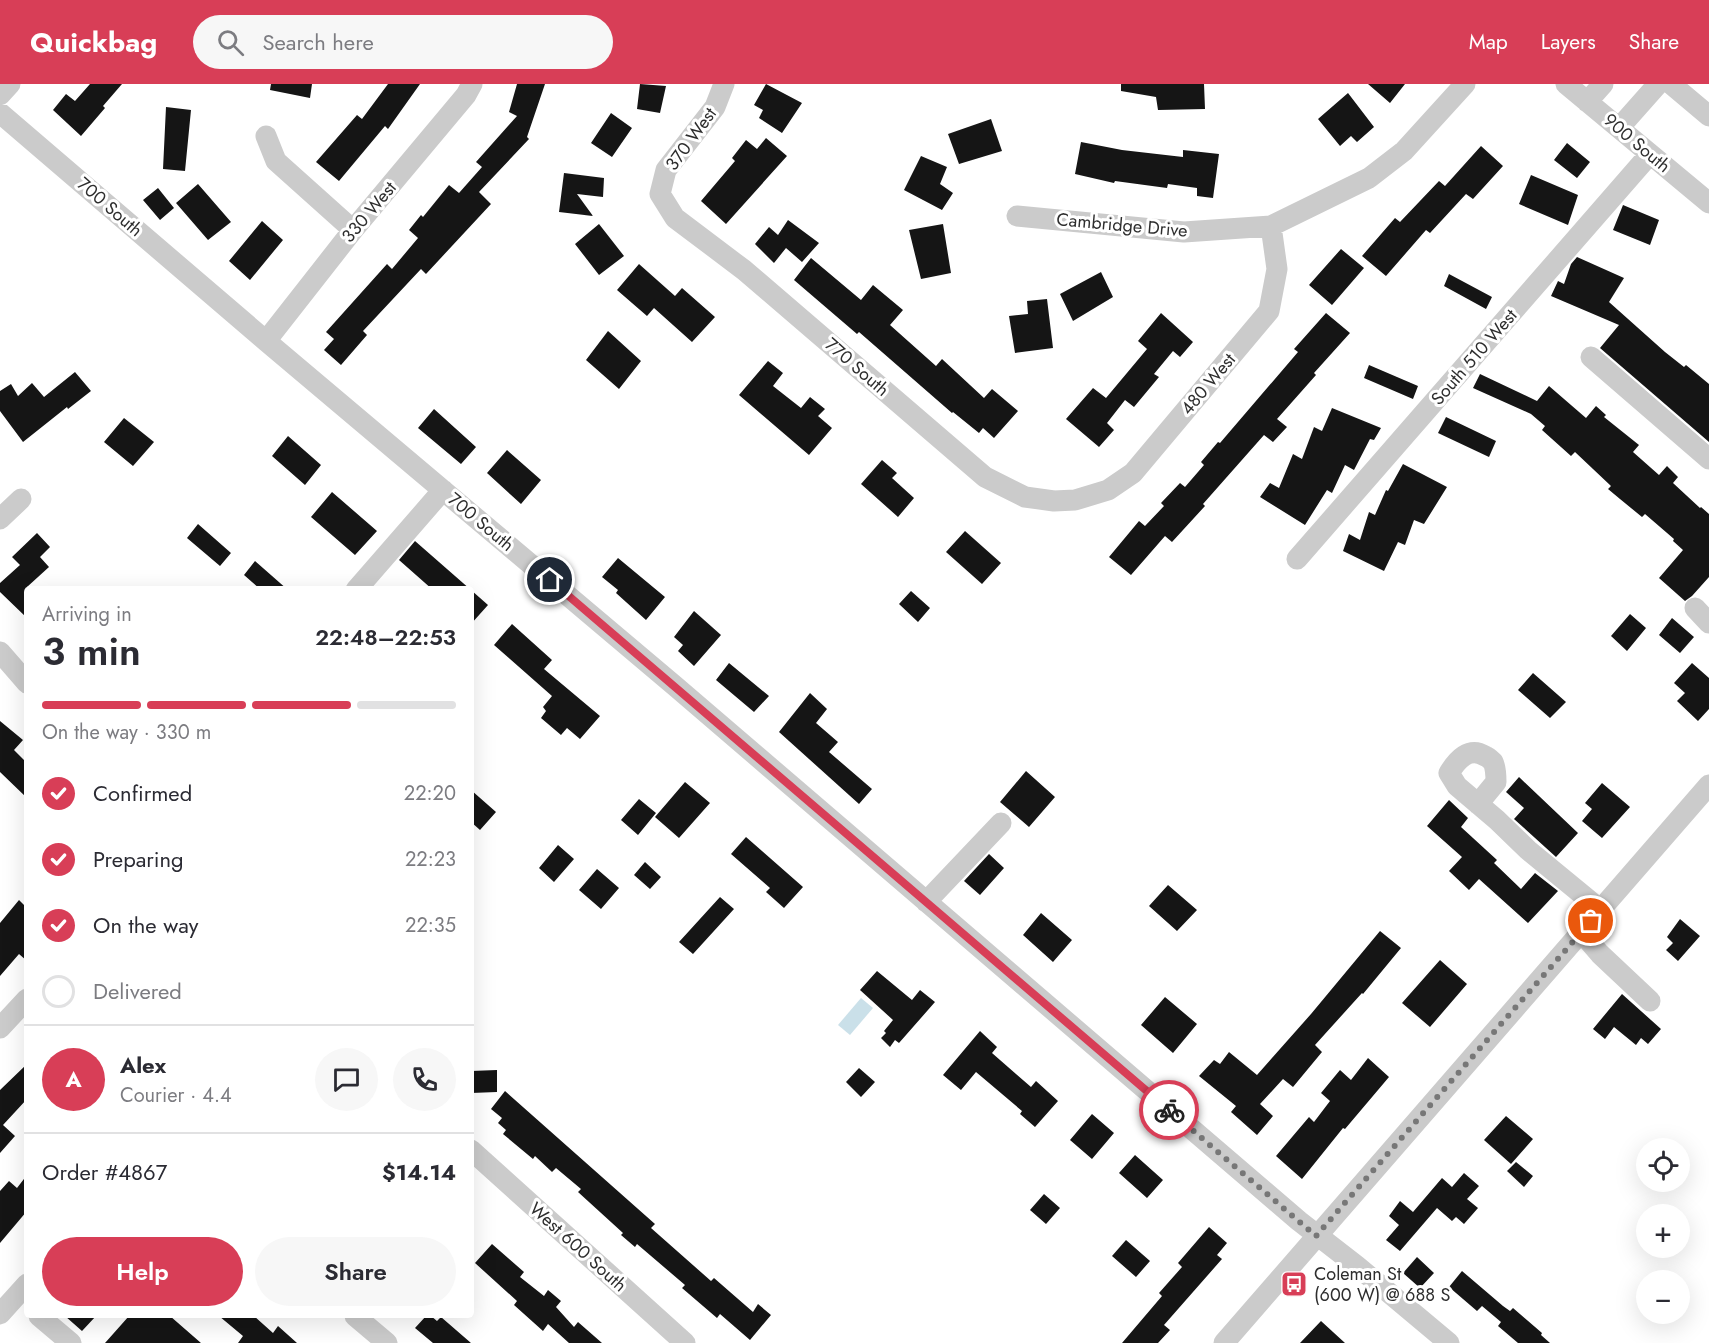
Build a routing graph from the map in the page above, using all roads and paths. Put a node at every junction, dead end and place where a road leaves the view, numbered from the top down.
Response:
1 (10, 84) edge
2 (472, 84) edge
3 (724, 84) edge
4 (1465, 84) edge
5 (1566, 84) edge
6 (1603, 84) edge
7 (1658, 84) edge
8 (1671, 84) edge
9 (0, 95) edge
10 (1587, 102) junction
11 (0, 113) edge
12 (1709, 116) edge
13 (1619, 128) junction
14 (266, 136) dead end
15 (1650, 154) junction
16 (660, 194) joint
17 (1709, 203) edge
18 (1017, 216) dead end
19 (1271, 226) junction
20 (353, 230) junction
21 (266, 340) junction
22 (1591, 357) dead end
23 (1709, 459) edge
24 (443, 490) junction
25 (21, 499) dead end
26 (1075, 501) joint
27 (0, 519) edge
28 (1297, 560) dead end
29 (359, 586) edge
30 (0, 652) edge
31 (24, 680) edge
32 (1709, 784) edge
33 (1478, 804) dead end
34 (1001, 823) dead end
35 (926, 902) junction
36 (1601, 910) junction
37 (1581, 932) junction
38 (1650, 1001) dead end
39 (24, 1002) edge
40 (0, 1028) edge
41 (474, 1153) edge
42 (1316, 1236) junction
43 (23, 1295) edge
44 (0, 1314) edge
45 (41, 1318) edge
46 (357, 1318) edge
47 (71, 1343) edge
48 (387, 1343) edge
49 (685, 1343) edge
50 (1224, 1343) edge
51 (1449, 1343) edge

1 - 9 street
2 - 20 street, 330 West
3 - 16 street, 370 West
4 - 19 street, Cambridge Drive
5 - 10 street, 900 South
6 - 10 street
7 - 13 street
8 - 12 street
10 - 13 street, 900 South
11 - 21 street, 700 South
13 - 15 street, 900 South
14 - 20 street
15 - 17 street, 900 South
15 - 28 street, South 510 West
16 - 26 street, 770 South
18 - 19 street, Cambridge Drive
19 - 26 street, 480 West
20 - 21 street, 330 West
21 - 24 street, 700 South
22 - 23 street
24 - 29 street
24 - 35 street, 700 South
25 - 27 street
30 - 31 street
32 - 36 street
33 - 36 street
34 - 35 street
35 - 42 street, 700 South
36 - 37 street
37 - 38 street
37 - 42 street
39 - 40 street
41 - 49 street, West 600 South
42 - 50 street
42 - 51 street, 700 South
43 - 44 street
45 - 47 street
46 - 48 street

